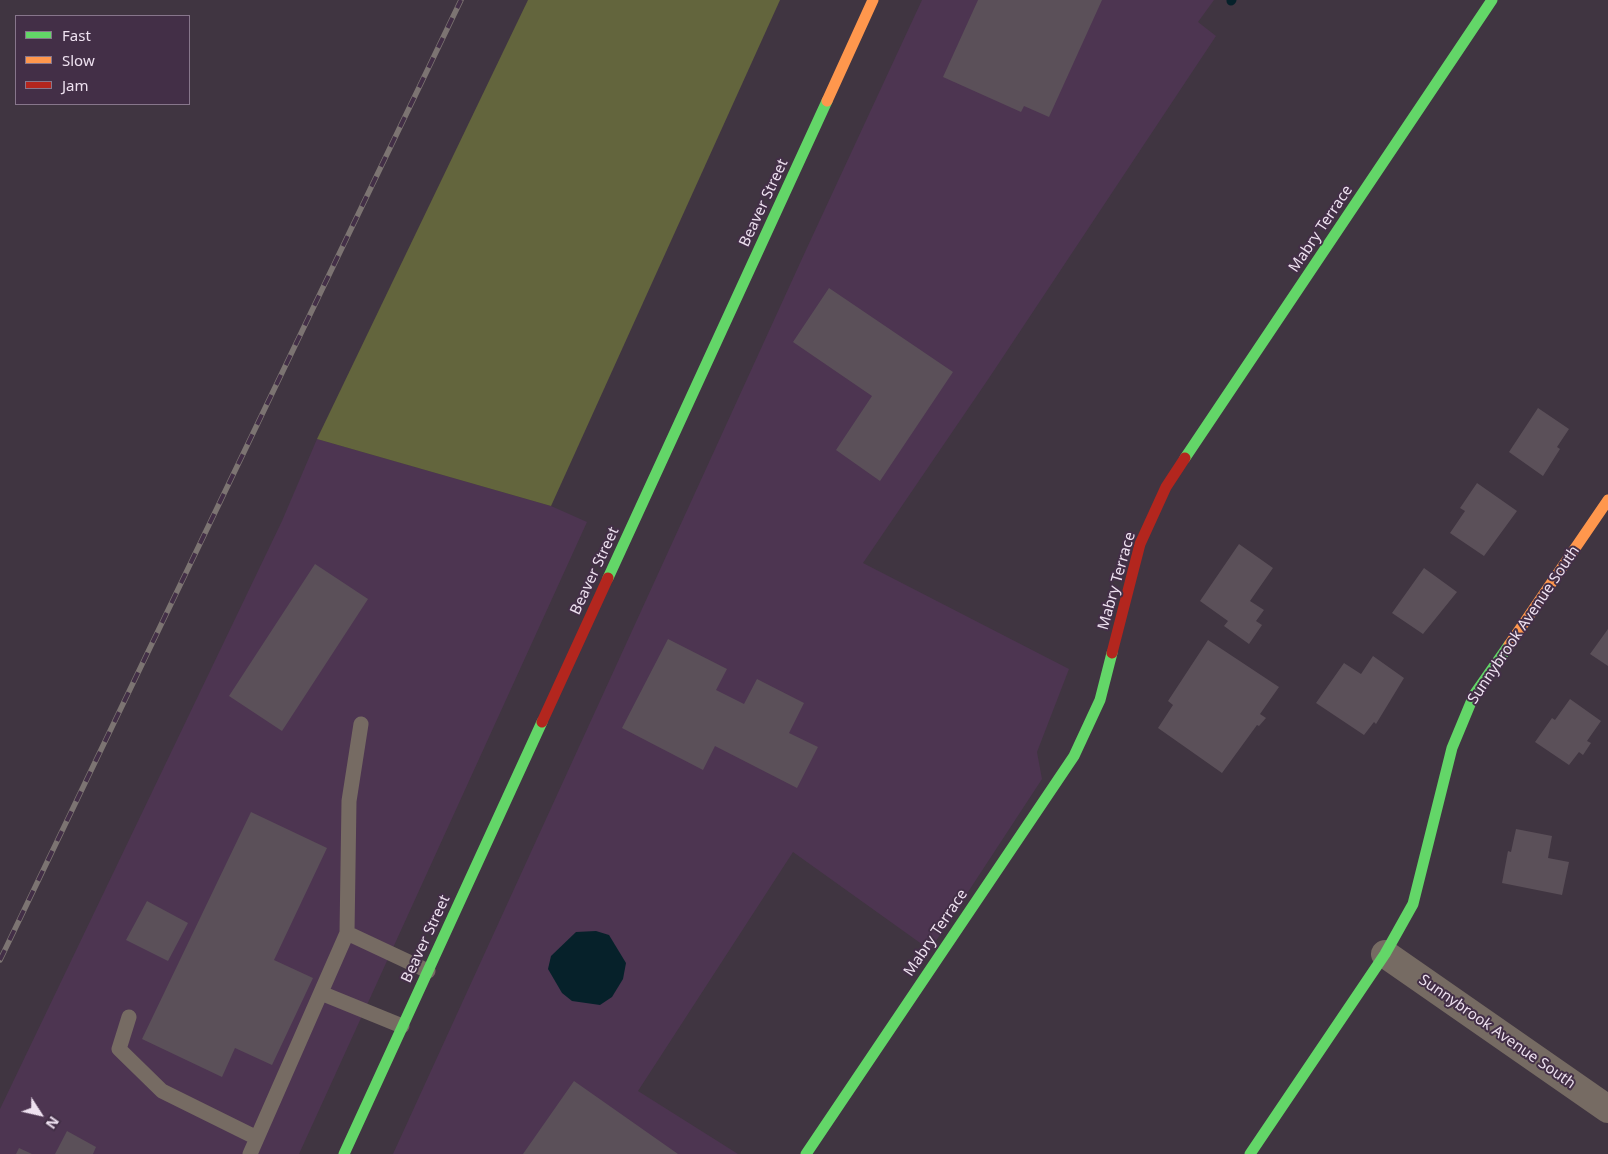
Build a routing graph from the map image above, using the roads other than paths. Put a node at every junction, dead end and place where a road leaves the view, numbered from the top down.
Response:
1 (873, 0) edge
2 (1492, 0) edge
3 (1608, 500) edge
4 (361, 724) dead end
5 (347, 933) junction
6 (1385, 954) junction
7 (428, 971) junction
8 (321, 993) junction
9 (129, 1017) dead end
10 (402, 1026) junction
11 (1608, 1109) edge
12 (257, 1138) junction
13 (250, 1154) edge
14 (344, 1154) edge
15 (806, 1154) edge
16 (1250, 1154) edge

1 - 7 street, Beaver Street
2 - 15 street, Mabry Terrace
3 - 6 street, Sunnybrook Avenue South
4 - 5 lane
5 - 7 lane
5 - 8 lane
6 - 11 street, Sunnybrook Avenue South
6 - 16 street, Sunnybrook Avenue South
7 - 10 street, Beaver Street
8 - 10 lane
8 - 12 lane
9 - 12 lane
10 - 14 street, Beaver Street
12 - 13 lane

